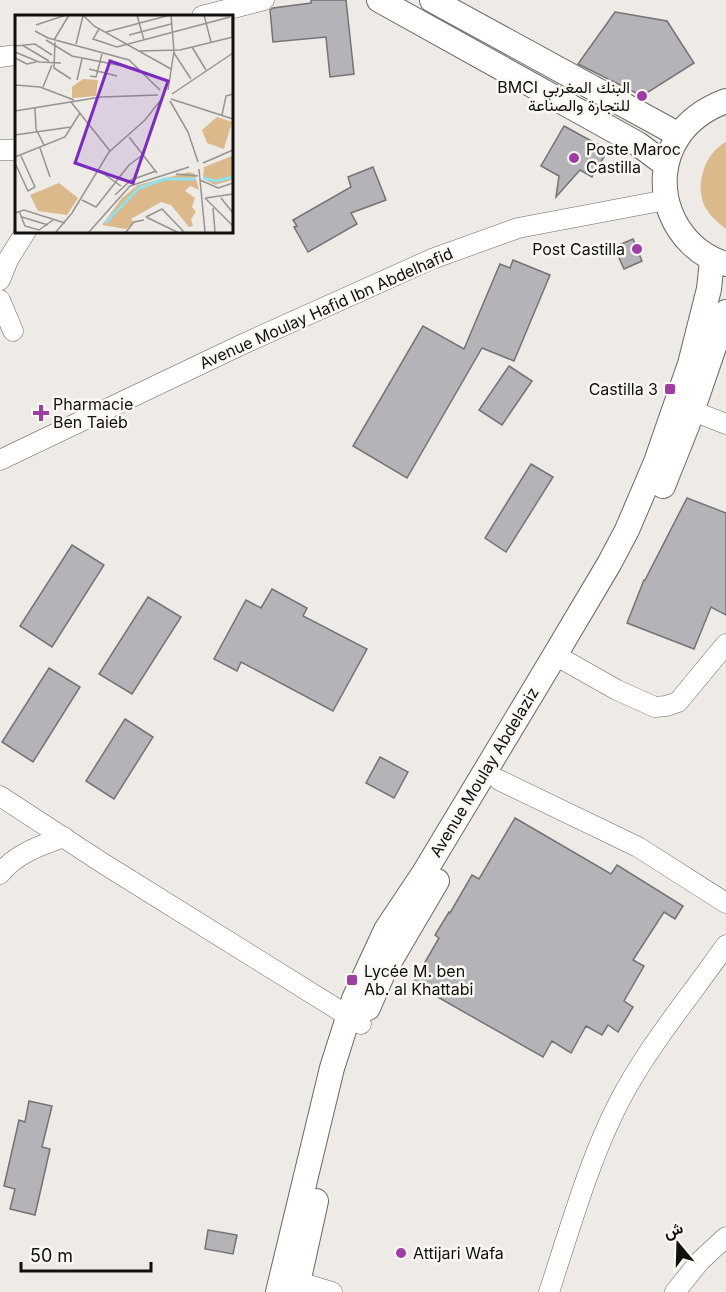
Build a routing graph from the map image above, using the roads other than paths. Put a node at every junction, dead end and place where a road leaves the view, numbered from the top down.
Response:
1 (264, 0) edge
2 (379, 0) edge
3 (432, 0) edge
4 (206, 15) edge
5 (15, 55) edge
6 (0, 57) edge
7 (726, 101) edge
8 (679, 135) junction
9 (666, 165) junction
10 (666, 200) junction
11 (25, 232) edge
12 (4, 258) edge
13 (719, 262) edge
14 (0, 280) edge
15 (0, 300) edge
16 (726, 312) edge
17 (13, 331) dead end
18 (693, 411) junction
19 (726, 424) edge
20 (0, 460) edge
21 (726, 644) edge
22 (562, 659) junction
23 (507, 751) junction
24 (499, 780) junction
25 (0, 796) edge
26 (64, 837) junction
27 (0, 874) edge
28 (726, 903) edge
29 (726, 945) edge
30 (354, 1020) junction
31 (726, 1237) edge
32 (288, 1287) edge
33 (332, 1292) edge
34 (549, 1292) edge
35 (675, 1292) edge

1 - 4 street
2 - 9 main road
3 - 8 main road
5 - 6 street
7 - 8 main road
8 - 9 main road
9 - 10 main road
10 - 13 main road
10 - 20 street, Avenue Moulay Hafid Ibn Abdelhafid
11 - 12 street
12 - 14 street
13 - 22 main road, Avenue Moulay Abdelaziz
15 - 17 street
16 - 18 main road, Avenue Moulay Abdelaziz
18 - 19 street
18 - 22 main road, Avenue Moulay Abdelaziz
21 - 22 street
22 - 23 main road, Avenue Moulay Abdelaziz
23 - 24 main road, Avenue Moulay Abdelaziz
23 - 30 main road, Avenue Moulay Abdelaziz
24 - 28 street
24 - 30 main road, Avenue Moulay Abdelaziz
25 - 26 street
26 - 27 street
26 - 30 street
29 - 34 street
30 - 32 main road, Avenue Moulay Abdelaziz
31 - 35 street
32 - 33 street

